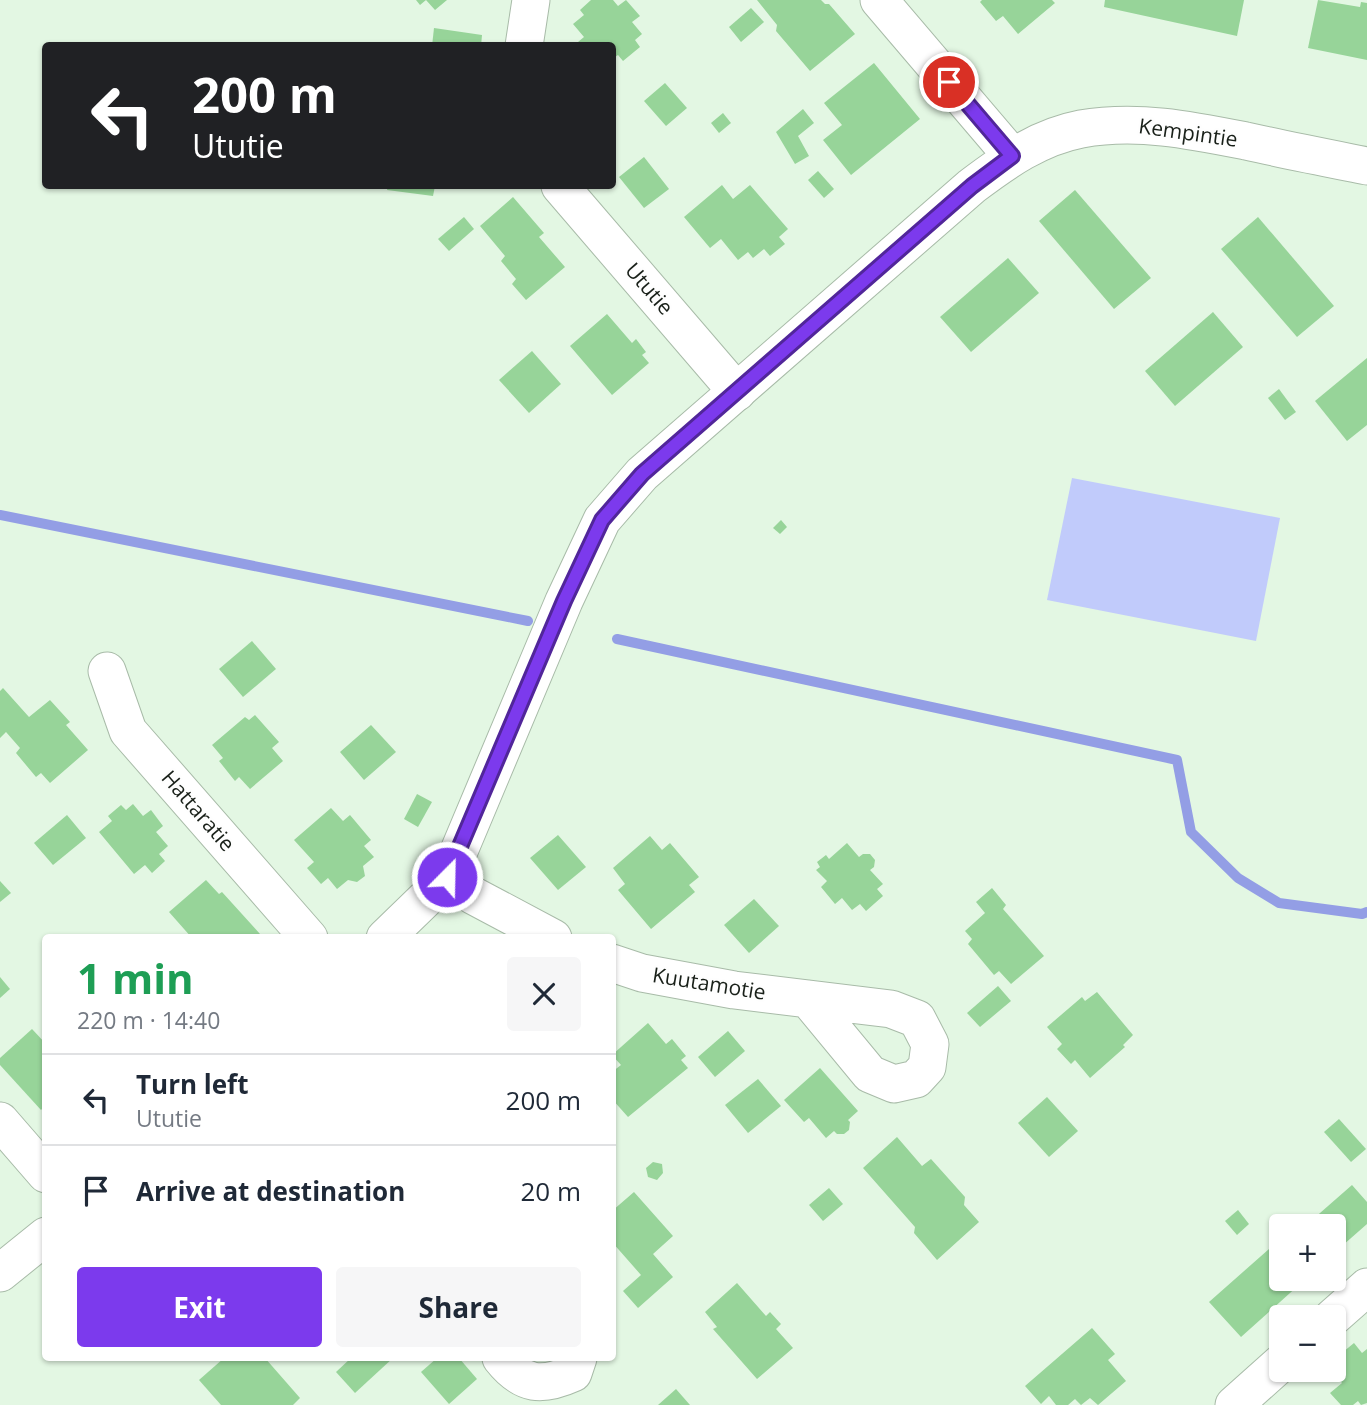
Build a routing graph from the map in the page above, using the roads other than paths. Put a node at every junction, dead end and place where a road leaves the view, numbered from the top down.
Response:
1 (530, 0) edge
2 (879, 0) edge
3 (525, 42) edge
4 (1012, 156) junction
5 (1367, 166) edge
6 (563, 189) edge
7 (737, 391) junction
8 (107, 671) dead end
9 (447, 877) junction
10 (306, 934) edge
11 (389, 934) edge
12 (546, 934) edge
13 (616, 964) edge
14 (808, 999) dead end
15 (0, 1121) edge
16 (42, 1169) edge
17 (42, 1239) edge
18 (0, 1273) edge
19 (1367, 1287) edge
20 (1346, 1306) edge
21 (504, 1361) edge
22 (577, 1361) edge
23 (1269, 1374) edge
24 (1234, 1405) edge

1 - 3 street
2 - 4 street
4 - 5 street, Kempintie
4 - 7 street, Kempintie
6 - 7 street, Ututie
7 - 9 street, Kempintie
8 - 10 street, Hattaratie
9 - 11 street
9 - 12 street
13 - 14 street, Kuutamotie
15 - 16 street
17 - 18 street
19 - 20 street
21 - 22 street
23 - 24 street

